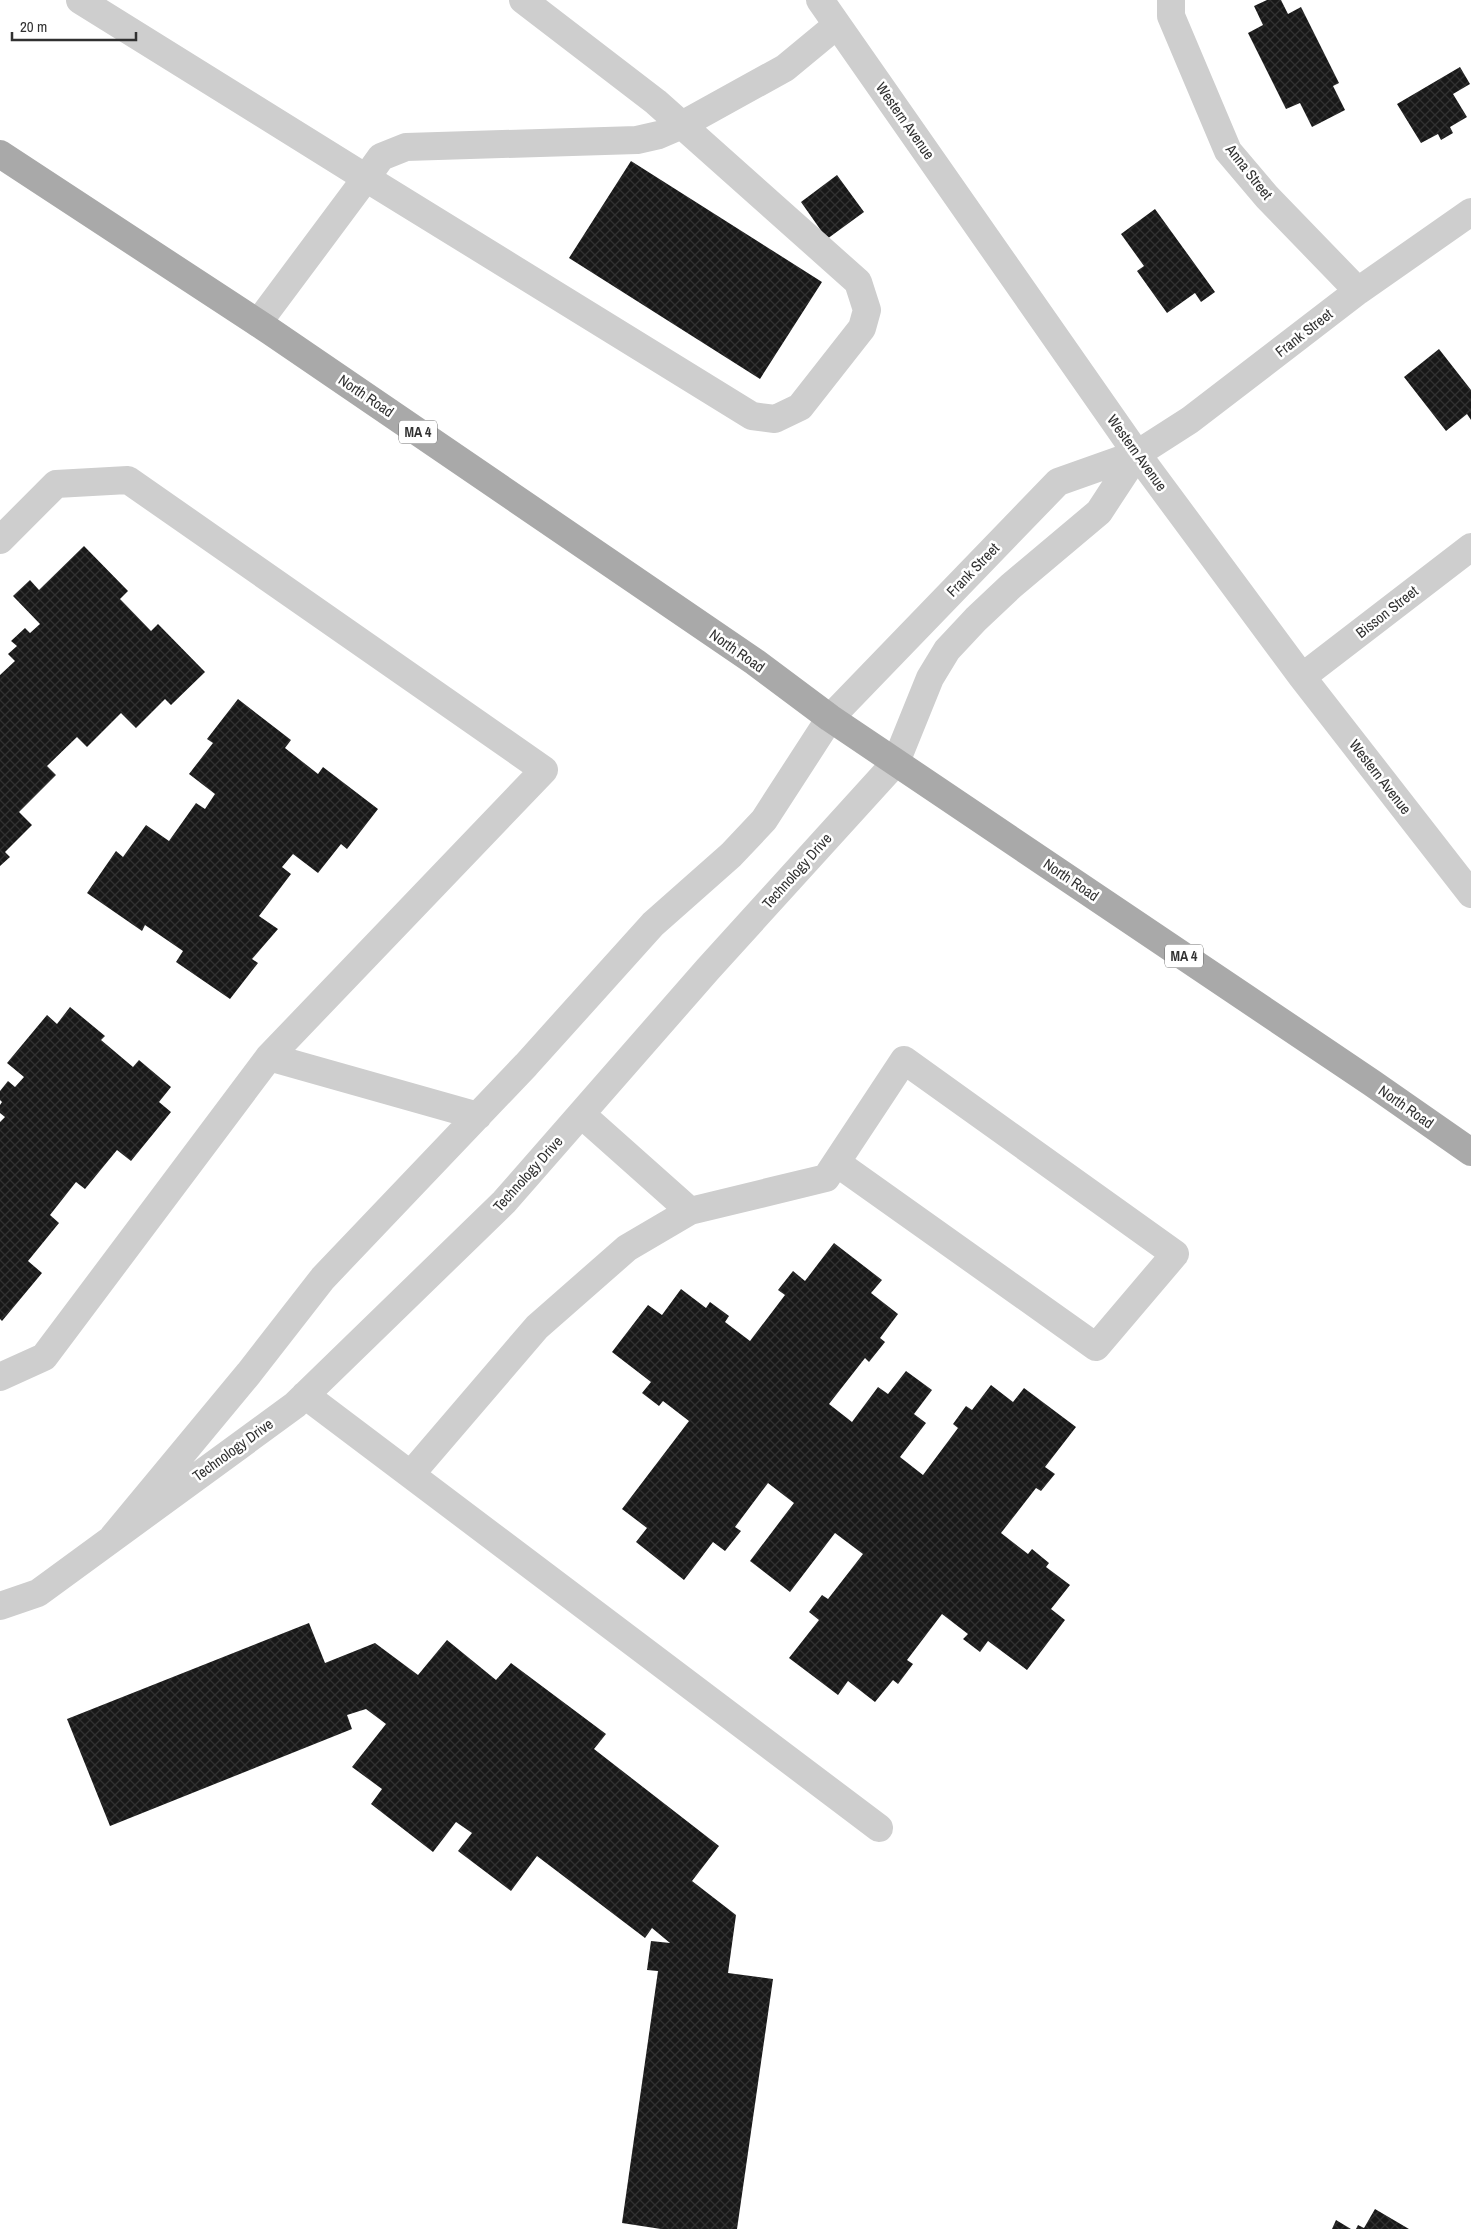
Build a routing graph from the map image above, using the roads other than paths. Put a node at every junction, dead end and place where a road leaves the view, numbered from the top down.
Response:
1 (80, 0) edge
2 (523, 0) edge
3 (820, 0) edge
4 (1171, 0) edge
5 (837, 24) junction
6 (680, 126) junction
7 (0, 154) edge
8 (366, 178) junction
9 (1471, 212) edge
10 (1358, 291) junction
11 (258, 323) junction
12 (1137, 454) junction
13 (0, 540) edge
14 (1471, 547) edge
15 (1302, 677) junction
16 (830, 718) junction
17 (896, 762) junction
18 (1471, 894) edge
19 (269, 1057) junction
20 (581, 1114) junction
21 (478, 1116) junction
22 (1471, 1152) edge
23 (836, 1163) junction
24 (690, 1211) junction
25 (0, 1376) edge
26 (306, 1395) junction
27 (411, 1474) junction
28 (114, 1537) junction
29 (0, 1606) edge
30 (879, 1828) dead end

1 - 8 street
2 - 6 street
3 - 5 street, Western Avenue
4 - 10 street, Anna Street
5 - 6 street
5 - 12 street, Western Avenue
6 - 8 street
6 - 8 street
7 - 11 main road, North Road / MA 4
8 - 11 street
9 - 10 street, Frank Street
10 - 12 street, Frank Street
11 - 16 main road, North Road / MA 4
12 - 15 street, Western Avenue
12 - 16 street, Frank Street
12 - 17 street, Frank Street
13 - 19 street
14 - 15 street, Bisson Street
15 - 18 street, Western Avenue
16 - 17 main road, North Road / MA 4
16 - 21 street, Technology Drive
17 - 20 street, Technology Drive
17 - 22 main road, North Road / MA 4
19 - 21 street
19 - 25 street
20 - 24 street
20 - 26 street, Technology Drive
21 - 28 street, Technology Drive
23 - 23 street
23 - 24 street
24 - 27 street
26 - 27 street
26 - 28 street, Technology Drive
27 - 30 street
28 - 29 street, Technology Drive

